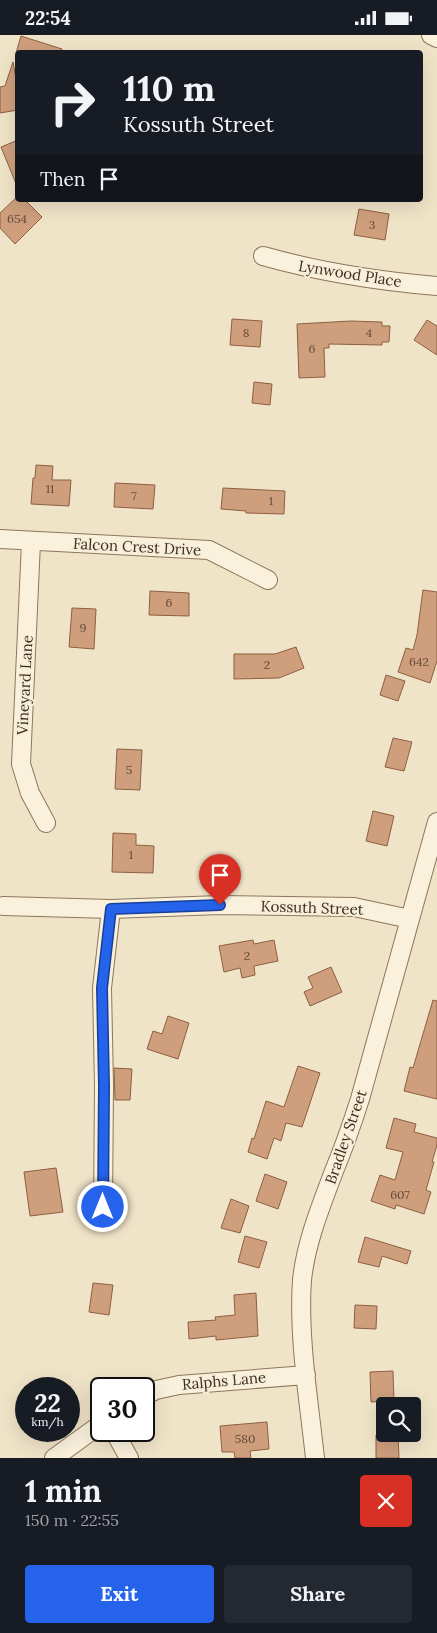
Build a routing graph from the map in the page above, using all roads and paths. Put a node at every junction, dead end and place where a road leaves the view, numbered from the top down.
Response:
1 (431, 35) edge
2 (437, 38) edge
3 (263, 256) dead end
4 (437, 287) edge
5 (0, 539) edge
6 (31, 542) junction
7 (268, 579) dead end
8 (437, 822) edge
9 (46, 823) dead end
10 (3, 906) dead end
11 (111, 909) junction
12 (410, 919) junction
13 (103, 1207) dead end
14 (306, 1375) junction
15 (155, 1390) edge
16 (90, 1432) edge
17 (120, 1442) edge
18 (54, 1458) edge
19 (129, 1458) edge
20 (315, 1458) edge

1 - 2 street
3 - 4 street, Lynwood Place
5 - 6 street, Falcon Crest Drive
6 - 7 street, Falcon Crest Drive
6 - 9 street, Vineyard Lane
8 - 12 street, Bradley Street
10 - 11 street, Kossuth Street
11 - 12 street, Kossuth Street
11 - 13 street
12 - 14 street, Bradley Street
14 - 15 street, Ralphs Lane
14 - 20 street, Bradley Street
16 - 18 street
17 - 19 street

